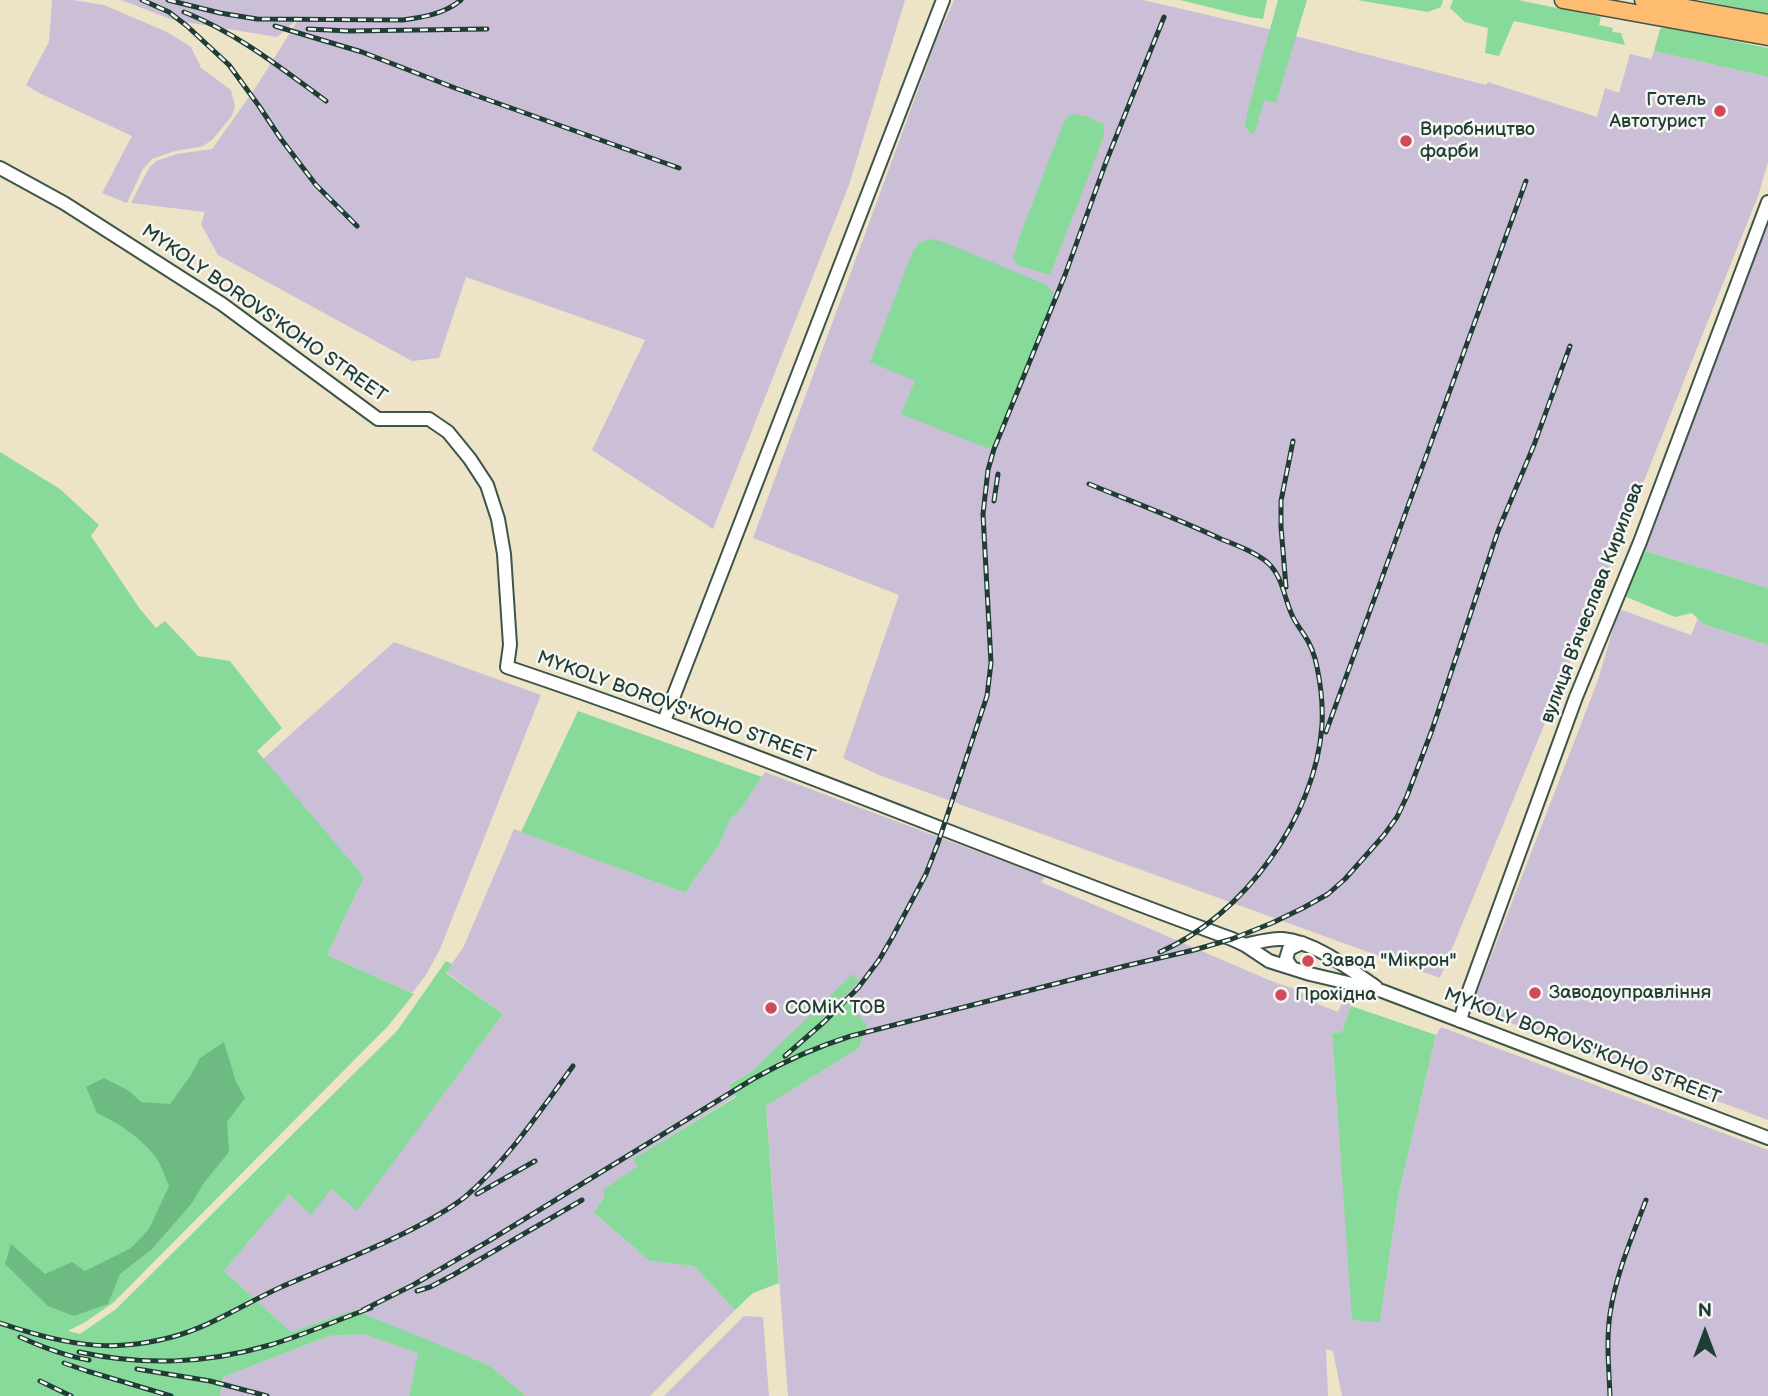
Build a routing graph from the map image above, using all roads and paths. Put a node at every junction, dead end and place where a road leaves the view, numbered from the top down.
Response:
1 (943, 0) edge
2 (1563, 0) edge
3 (1643, 0) edge
4 (1664, 2) edge
5 (1768, 23) edge
6 (1768, 37) edge
7 (0, 168) edge
8 (1768, 202) edge
9 (664, 722) junction
10 (1302, 943) junction
11 (1245, 944) junction
12 (1315, 948) junction
13 (1292, 968) junction
14 (1310, 974) junction
15 (1382, 991) junction
16 (1460, 1021) junction
17 (1768, 1138) edge

1 - 9 street
2 - 6 main road
3 - 4 main road
4 - 5 main road
7 - 9 street, MYKOLY BOROVS'KOHO STREET
8 - 16 street, вулиця Вʼячеслава Кирилова
9 - 11 street, MYKOLY BOROVS'KOHO STREET
10 - 11 street, MYKOLY BOROVS'KOHO STREET
10 - 12 street, MYKOLY BOROVS'KOHO STREET
10 - 13 street
11 - 13 street, MYKOLY BOROVS'KOHO STREET
12 - 14 street
12 - 15 street, MYKOLY BOROVS'KOHO STREET
13 - 14 street, MYKOLY BOROVS'KOHO STREET
14 - 15 street, MYKOLY BOROVS'KOHO STREET
15 - 16 street, MYKOLY BOROVS'KOHO STREET
16 - 17 street, MYKOLY BOROVS'KOHO STREET

